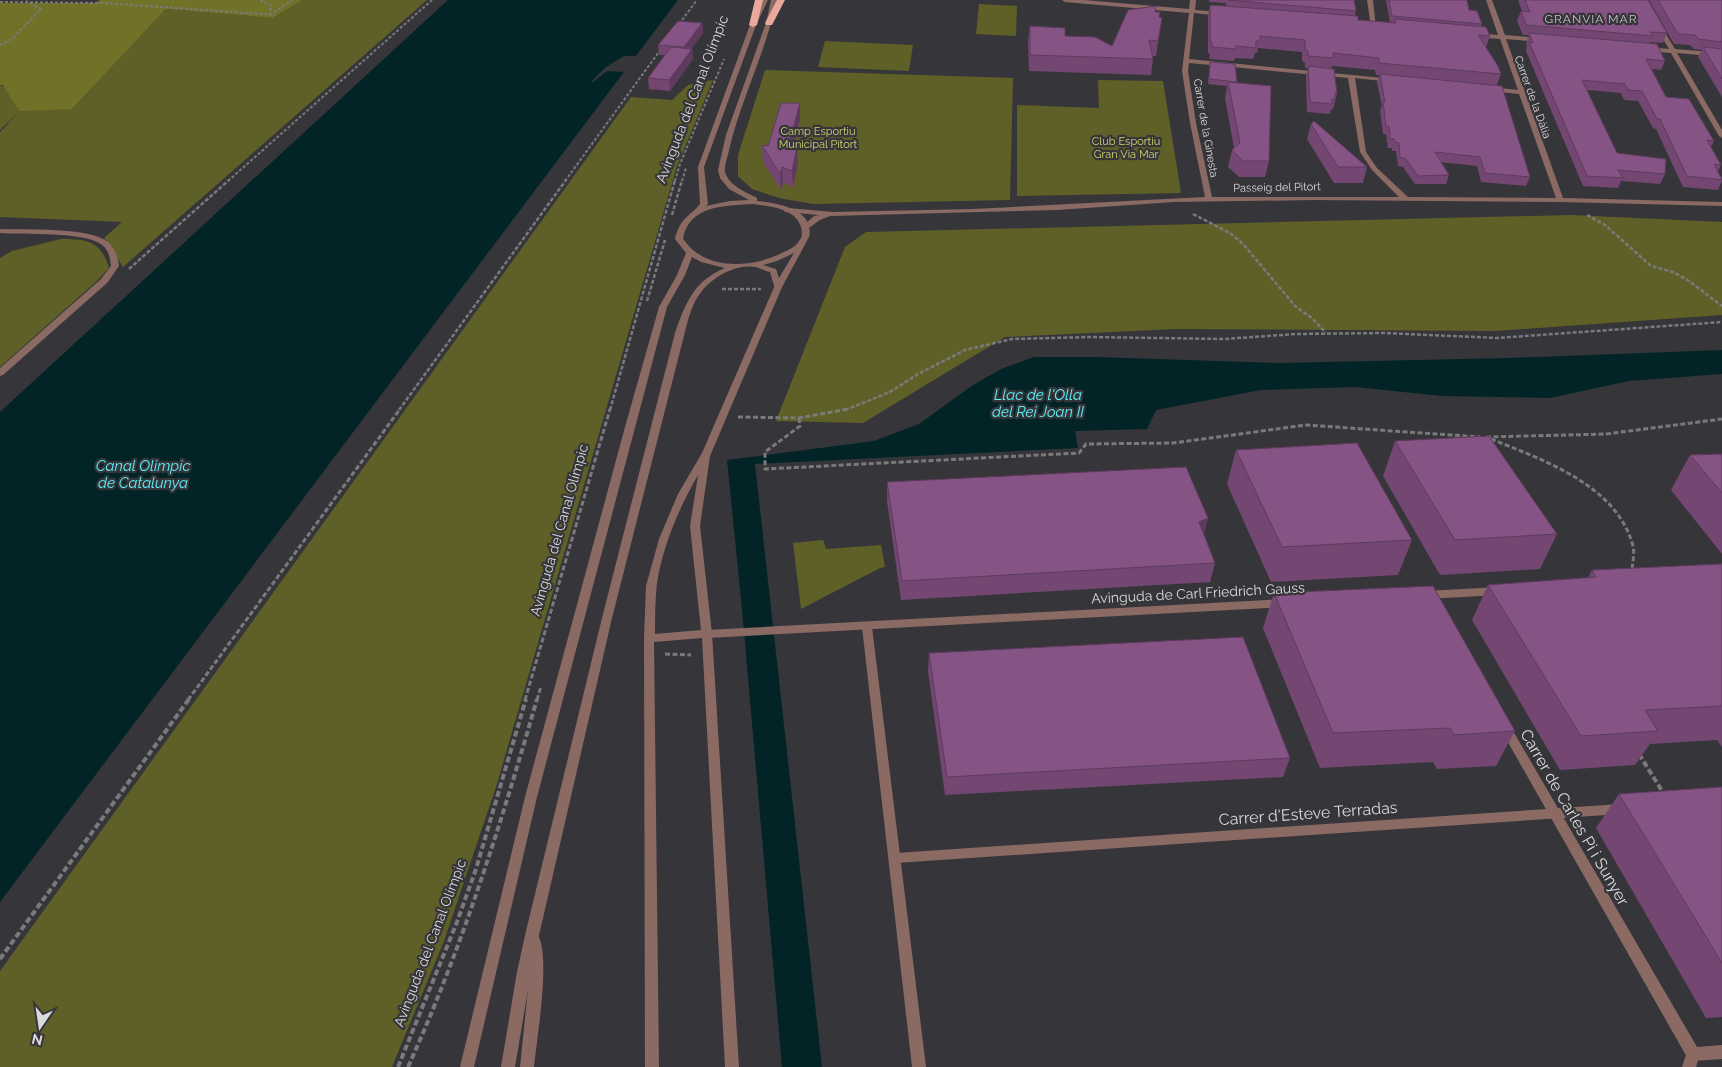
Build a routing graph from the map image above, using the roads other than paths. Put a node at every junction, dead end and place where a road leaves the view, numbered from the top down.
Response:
1 (759, 0) edge
2 (765, 0) edge
3 (774, 0) edge
4 (781, 0) edge
5 (1065, 0) edge
6 (1193, 0) edge
7 (1370, 0) edge
8 (1489, 0) edge
9 (1192, 11) junction
10 (1227, 14) edge
11 (769, 23) junction
12 (1657, 23) edge
13 (753, 25) junction
14 (1364, 26) edge
15 (1473, 35) edge
16 (1501, 37) junction
17 (1546, 41) edge
18 (1644, 49) edge
19 (1674, 51) junction
20 (1722, 55) edge
21 (1186, 61) junction
22 (1351, 76) junction
23 (1398, 81) edge
24 (1483, 88) edge
25 (1521, 92) junction
26 (1722, 136) edge
27 (1209, 199) junction
28 (1406, 199) junction
29 (1560, 200) junction
30 (759, 203) junction
31 (1722, 204) edge
32 (788, 210) junction
33 (696, 213) junction
34 (833, 214) junction
35 (806, 228) junction
36 (0, 232) edge
37 (803, 243) junction
38 (690, 253) junction
39 (754, 265) junction
40 (736, 266) junction
41 (778, 287) junction
42 (0, 373) edge
43 (706, 453) junction
44 (1514, 590) edge
45 (1411, 596) edge
46 (1291, 603) edge
47 (867, 627) junction
48 (706, 634) junction
49 (650, 638) junction
50 (1497, 712) edge
51 (1633, 809) edge
52 (1554, 813) junction
53 (896, 858) junction
54 (533, 931) junction
55 (1722, 1052) edge
56 (1691, 1060) edge
57 (467, 1067) edge
58 (508, 1067) edge
59 (527, 1067) edge
60 (652, 1067) edge
61 (732, 1067) edge
62 (919, 1067) edge

1 - 13 highway
2 - 13 street
3 - 11 street
4 - 11 highway
5 - 9 street
6 - 9 street, Carrer de la Ginesta
7 - 14 street
8 - 16 street, Carrer de la Dàlia
9 - 10 street
9 - 21 street, Carrer de la Ginesta
11 - 30 street
12 - 19 street
13 - 33 street
15 - 16 street
16 - 17 street
16 - 25 street, Carrer de la Dàlia
18 - 19 street
19 - 20 street
19 - 26 street
21 - 22 street
21 - 27 street, Carrer de la Ginesta
22 - 23 street
22 - 28 street
24 - 25 street
25 - 29 street, Carrer de la Dàlia
27 - 28 street, Passeig del Pitort
27 - 34 street, Passeig del Pitort
28 - 29 street, Passeig del Pitort
29 - 31 street, Passeig del Pitort
30 - 32 street, Passeig del Pitort
30 - 33 street
32 - 34 street, Passeig del Pitort
32 - 35 street
33 - 38 street
34 - 35 street, Passeig del Pitort
35 - 37 street
36 - 42 street
37 - 39 street
37 - 41 street
38 - 40 street
38 - 57 street
39 - 40 street
39 - 41 street
40 - 54 street
41 - 43 street
43 - 48 street
43 - 49 street
44 - 45 street
46 - 47 street, Avinguda de Carl Friedrich Gauss
47 - 48 street, Avinguda de Carl Friedrich Gauss
47 - 53 street
48 - 49 street, Avinguda de Carl Friedrich Gauss
48 - 61 street
49 - 60 street
50 - 52 street, Carrer de Carles Pi i Sunyer
51 - 52 street, Carrer d'Esteve Terradas
52 - 53 street, Carrer d'Esteve Terradas
52 - 56 street, Carrer de Carles Pi i Sunyer
53 - 62 street
54 - 58 street
54 - 59 street
55 - 56 street

